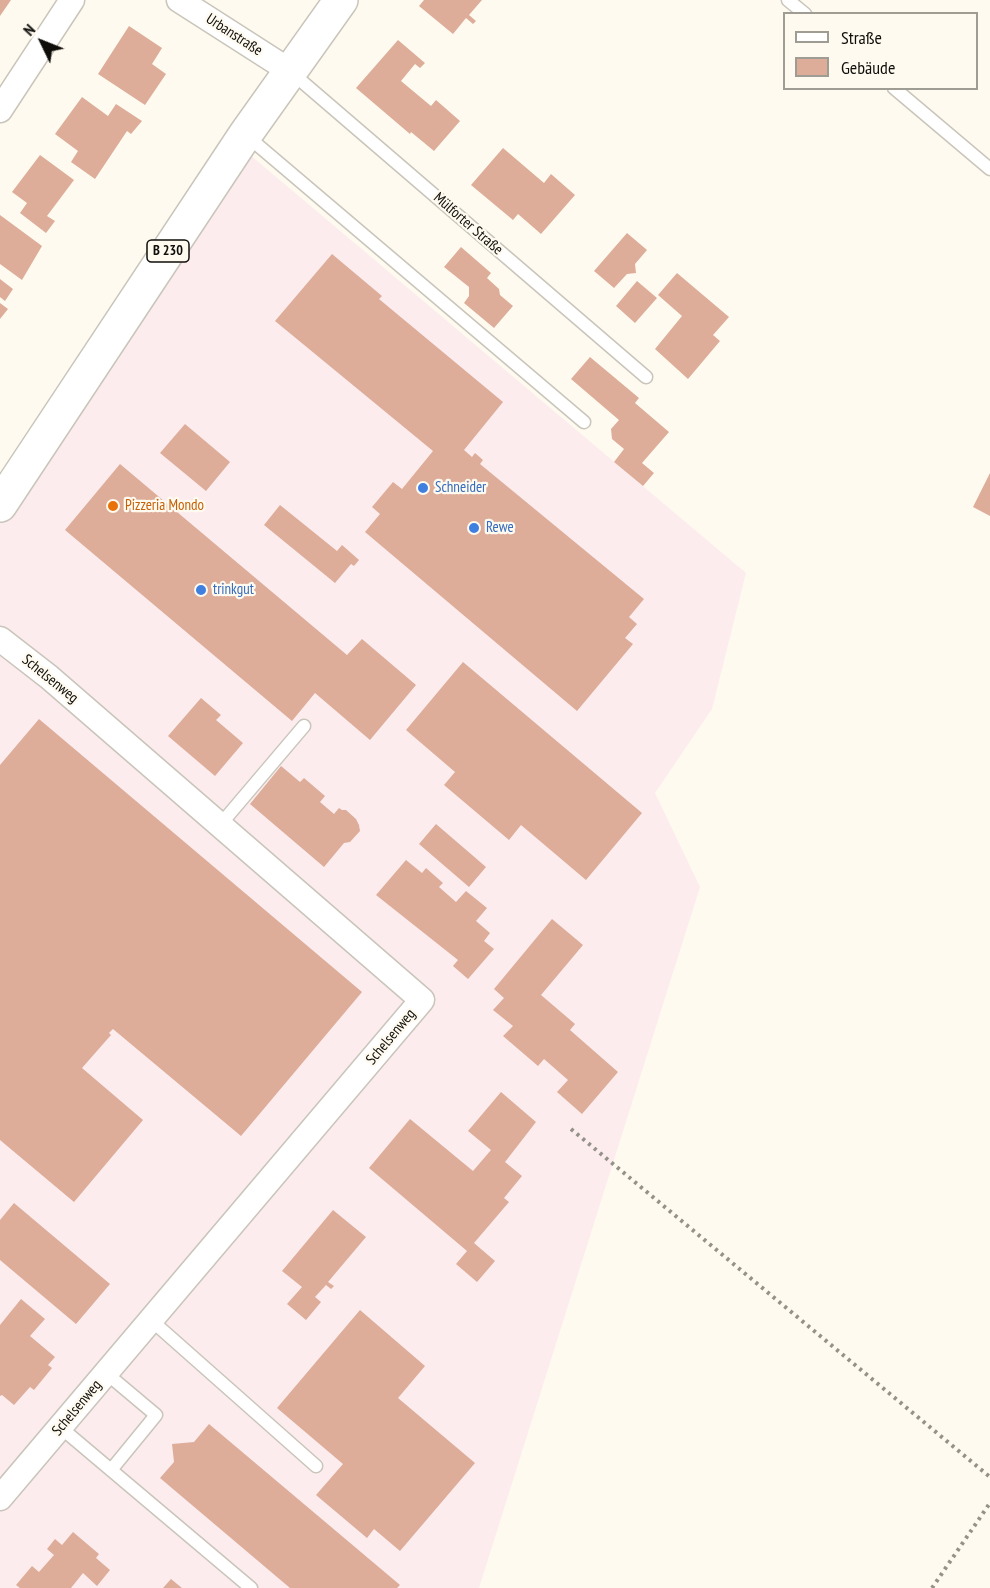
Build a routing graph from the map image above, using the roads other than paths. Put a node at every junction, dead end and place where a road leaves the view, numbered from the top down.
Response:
1 (72, 0) edge
2 (179, 0) edge
3 (341, 0) edge
4 (788, 0) edge
5 (803, 12) edge
6 (290, 70) junction
7 (896, 90) edge
8 (0, 110) edge
9 (245, 135) junction
10 (990, 169) edge
11 (646, 377) dead end
12 (584, 422) dead end
13 (0, 505) edge
14 (0, 639) edge
15 (304, 726) dead end
16 (220, 825) junction
17 (151, 1320) junction
18 (106, 1373) junction
19 (60, 1427) junction
20 (316, 1466) dead end
21 (111, 1470) junction
22 (0, 1498) edge
23 (251, 1588) edge

1 - 8 street
2 - 6 street, Urbanstraße
3 - 6 main road, B 230
4 - 5 lane
6 - 9 main road, B 230
6 - 11 lane, Mülforter Straße
7 - 10 lane
9 - 12 lane
9 - 13 main road, B 230
14 - 16 street, Schelsenweg
15 - 16 lane
16 - 17 street, Schelsenweg
17 - 18 street, Schelsenweg
17 - 20 lane
18 - 19 street, Schelsenweg
18 - 21 lane
19 - 21 lane
19 - 22 street, Schelsenweg
21 - 23 lane

